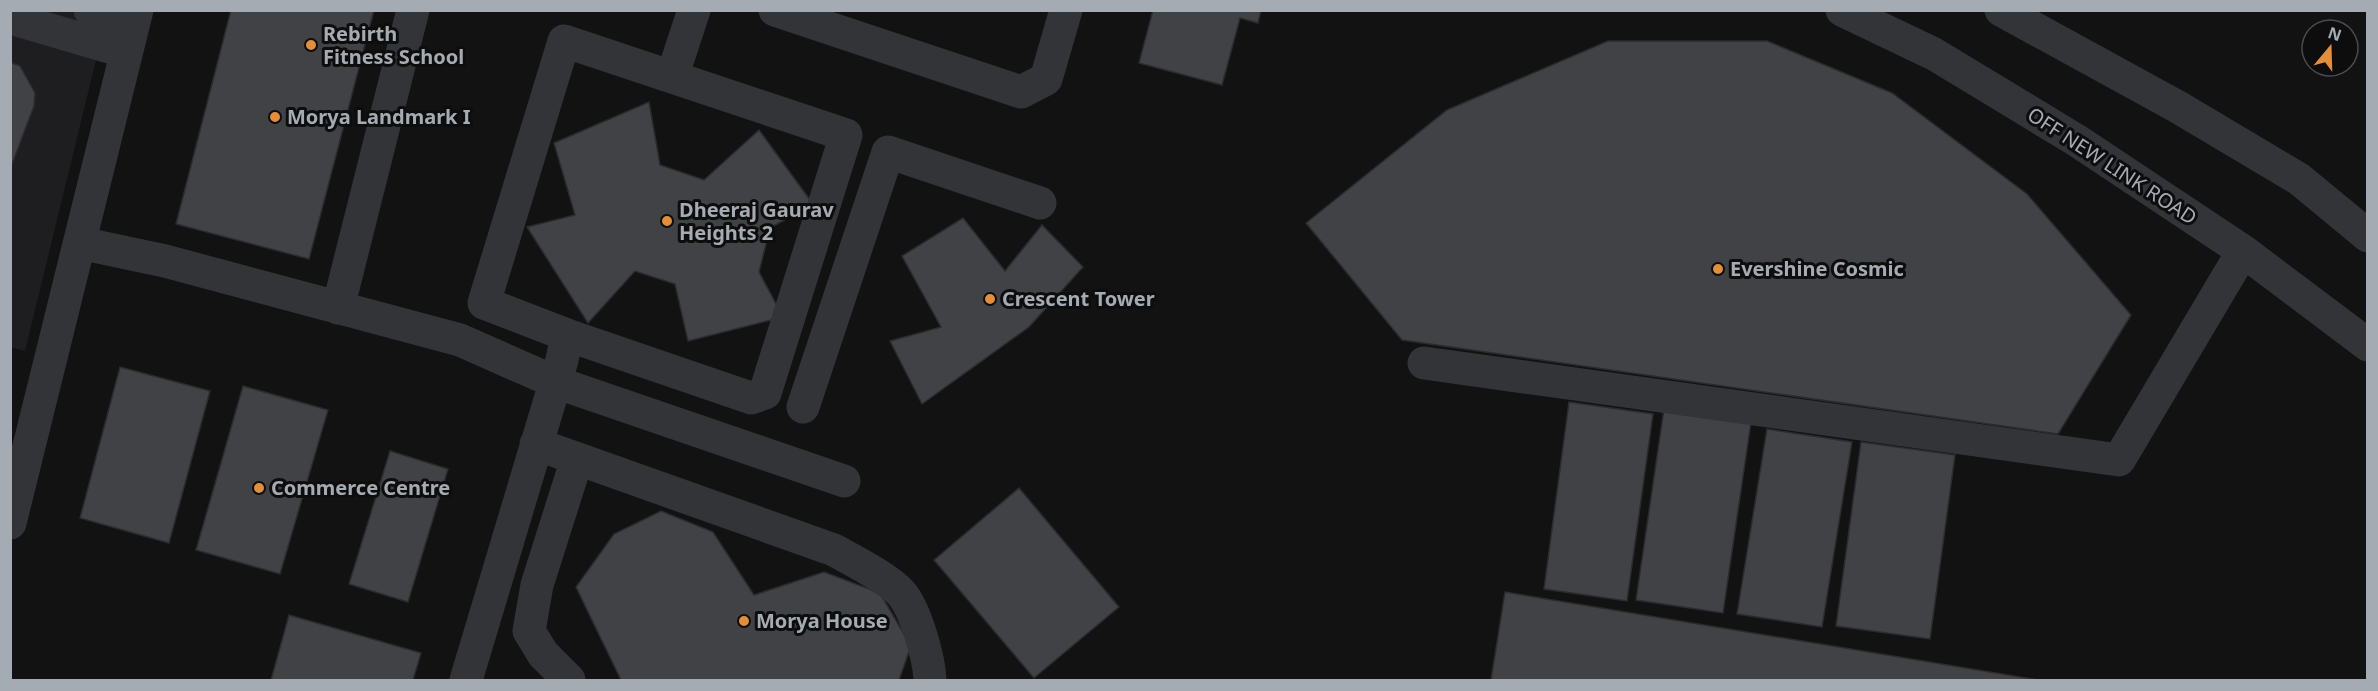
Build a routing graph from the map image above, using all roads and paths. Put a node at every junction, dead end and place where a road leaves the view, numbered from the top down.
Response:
1 (413, 10) edge
2 (694, 10) edge
3 (775, 10) edge
4 (1066, 10) edge
5 (1842, 10) edge
6 (2001, 10) edge
7 (10, 18) edge
8 (87, 20) edge
9 (132, 29) edge
10 (672, 77) junction
11 (846, 135) junction
12 (888, 152) junction
13 (1040, 203) dead end
14 (2367, 236) edge
15 (80, 243) junction
16 (2243, 251) junction
17 (338, 308) junction
18 (567, 335) junction
19 (2367, 345) edge
20 (1424, 363) dead end
21 (555, 382) junction
22 (803, 407) dead end
23 (536, 444) junction
24 (577, 459) junction
25 (844, 481) dead end
26 (10, 523) edge
27 (466, 681) edge
28 (568, 681) edge
29 (930, 681) edge

1 - 17 street
2 - 10 street
3 - 4 street
5 - 16 street, OFF NEW LINK ROAD
6 - 14 street
7 - 8 street
8 - 9 street
9 - 15 street
10 - 11 street
10 - 18 street
11 - 12 street
11 - 18 street
12 - 13 street
12 - 22 street
15 - 17 street
15 - 26 street
16 - 19 street, OFF NEW LINK ROAD
16 - 20 street
17 - 21 street
18 - 21 street
21 - 23 street
21 - 25 street
23 - 24 street
23 - 27 street
24 - 28 street
24 - 29 street

